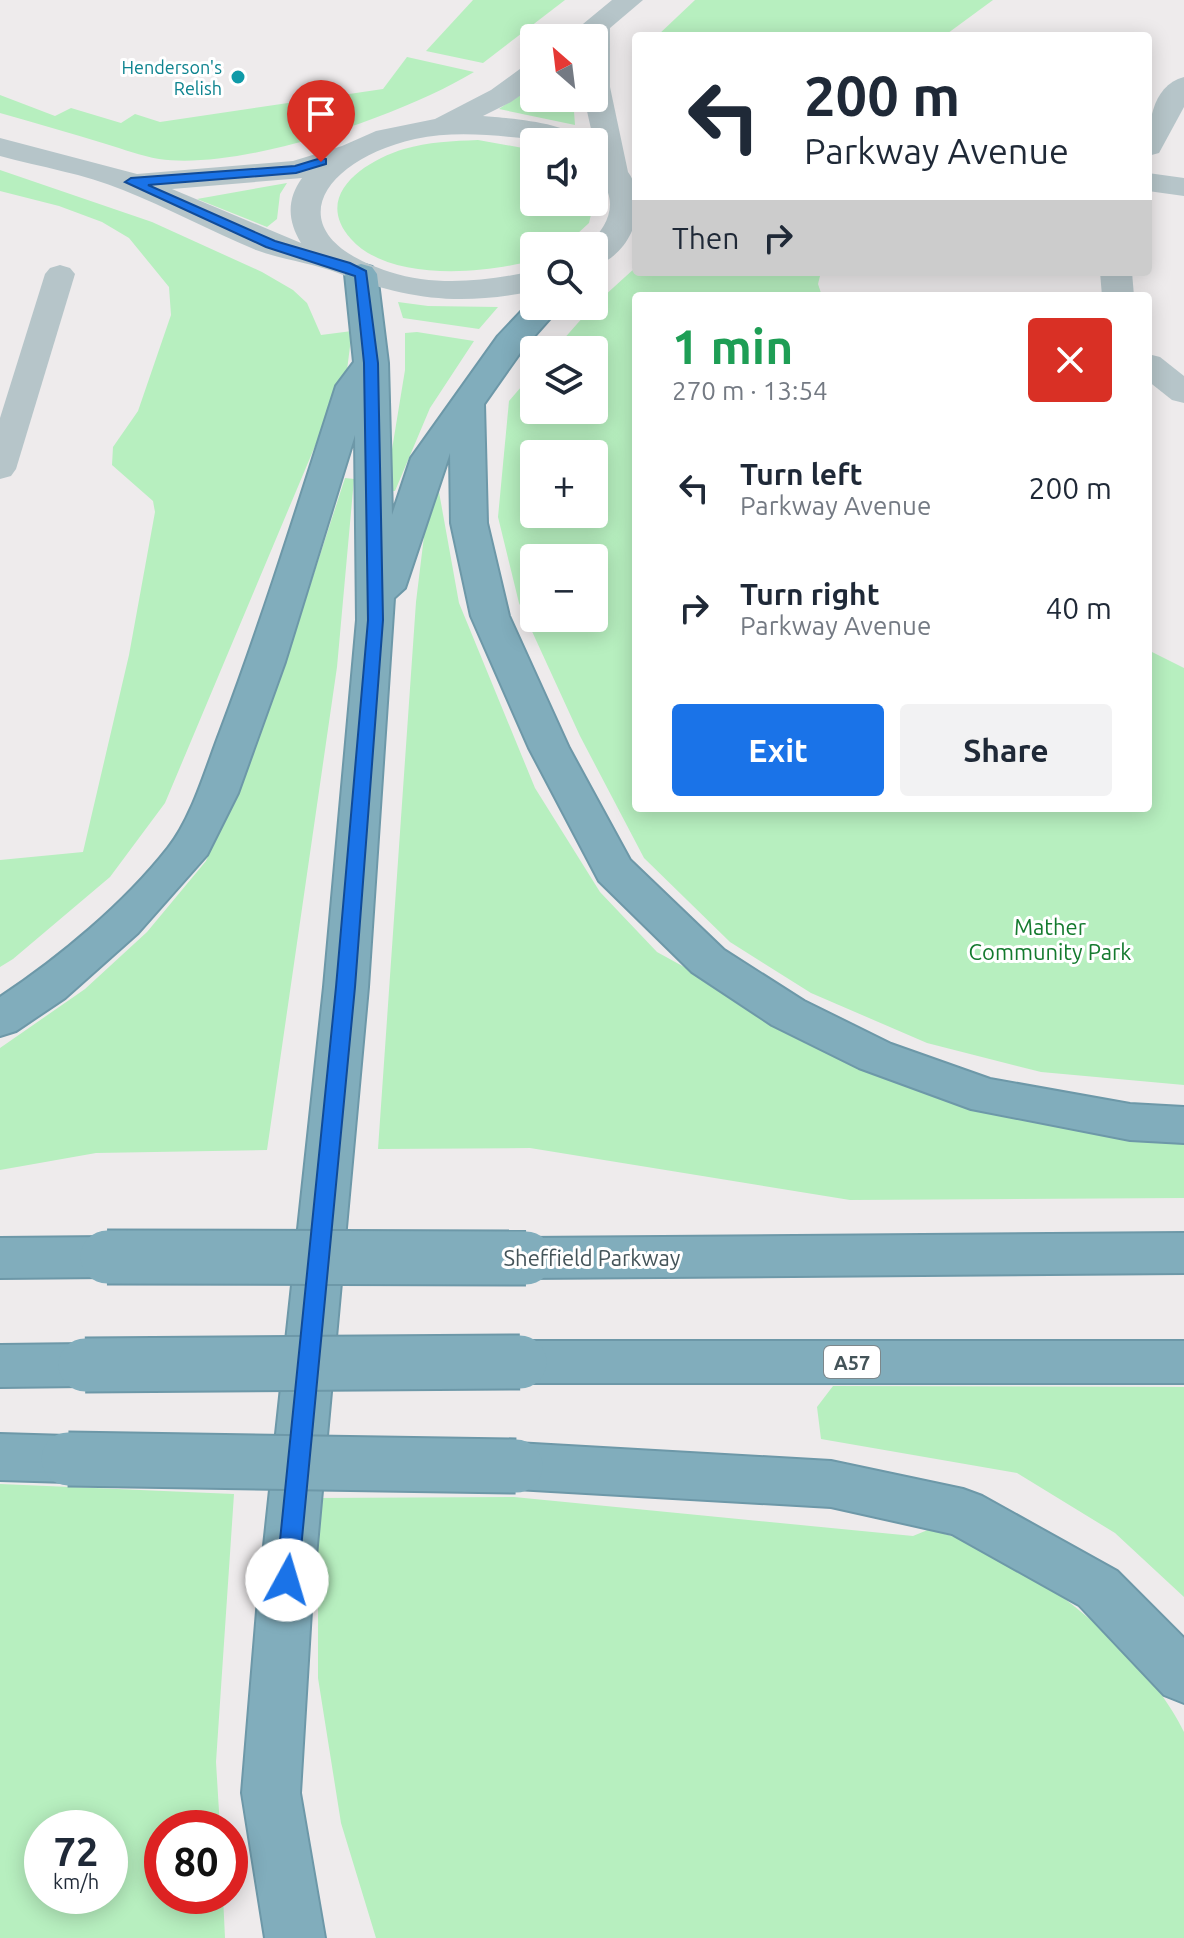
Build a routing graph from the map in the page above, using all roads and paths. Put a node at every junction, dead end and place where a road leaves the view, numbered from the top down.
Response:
1 (629, 0) edge
2 (598, 24) edge
3 (520, 82) edge
4 (1184, 86) edge
5 (438, 127) junction
6 (520, 129) edge
7 (1152, 140) edge
8 (0, 147) edge
9 (347, 154) junction
10 (608, 169) edge
11 (131, 182) junction
12 (1152, 183) edge
13 (1184, 187) edge
14 (608, 244) edge
15 (354, 270) junction
16 (60, 274) dead end
17 (520, 284) edge
18 (532, 320) edge
19 (371, 363) junction
20 (1152, 367) edge
21 (1184, 393) edge
22 (467, 402) junction
23 (0, 469) edge
24 (376, 620) junction
25 (0, 1019) edge
26 (1184, 1125) edge
27 (1184, 1253) edge
28 (0, 1258) edge
29 (1184, 1362) edge
30 (0, 1366) edge
31 (0, 1457) edge
32 (1184, 1677) edge
33 (295, 1938) edge

1 - 2 street
3 - 5 street
4 - 7 street
5 - 6 street
5 - 9 street
8 - 11 street
9 - 11 street
9 - 15 street
10 - 14 street
11 - 15 street
12 - 13 street
15 - 17 street
15 - 19 highway
16 - 23 lane
18 - 22 highway
19 - 24 highway
19 - 25 highway
20 - 21 street
22 - 24 highway
22 - 26 highway
24 - 33 highway
27 - 28 highway, Sheffield Parkway, bridge
29 - 30 highway, A57, bridge
31 - 32 highway, bridge

